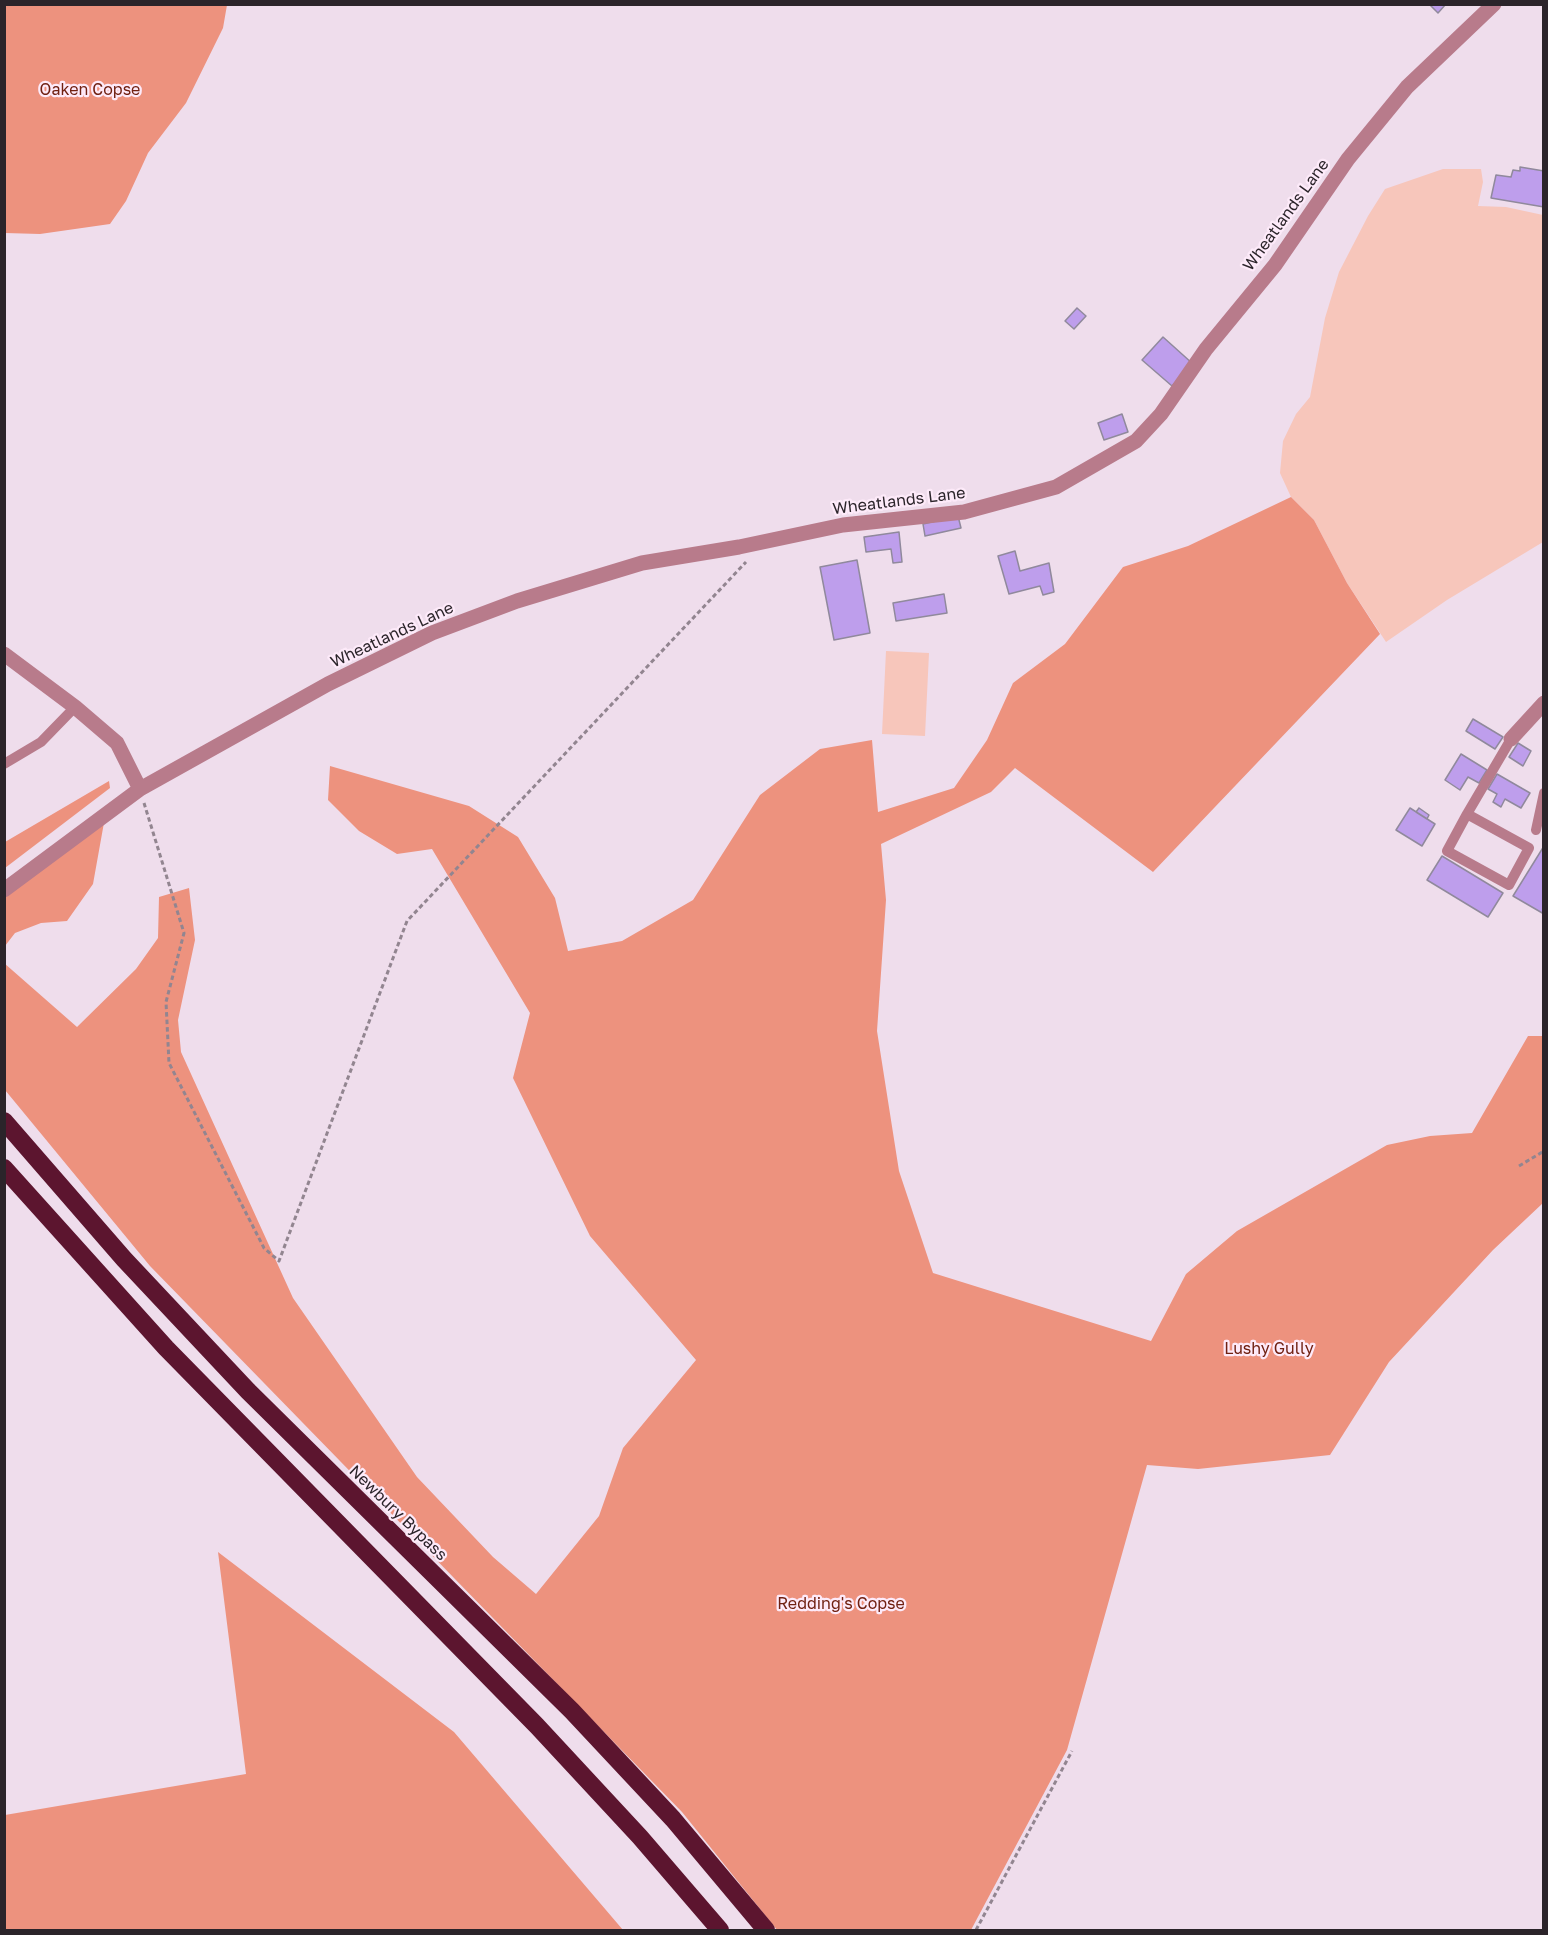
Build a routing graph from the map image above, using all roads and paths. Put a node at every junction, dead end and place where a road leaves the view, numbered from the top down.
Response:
1 (1494, 4) edge
2 (766, 541) junction
3 (4, 654) edge
4 (75, 707) junction
5 (1542, 708) edge
6 (1511, 739) joint
7 (4, 764) edge
8 (140, 789) junction
9 (1544, 793) edge
10 (1467, 814) junction
11 (1536, 830) dead end
12 (4, 890) edge
13 (4, 1121) edge
14 (1544, 1151) edge
15 (1519, 1166) dead end
16 (4, 1168) edge
17 (1072, 1751) dead end
18 (720, 1930) edge
19 (766, 1930) edge
20 (976, 1930) edge

1 - 2 street, Wheatlands Lane
2 - 8 street, Wheatlands Lane
2 - 8 path
3 - 4 street
4 - 7 lane
4 - 8 street
5 - 6 street
6 - 10 lane
8 - 12 street, Wheatlands Lane
9 - 11 lane
10 - 10 lane
13 - 19 highway, Newbury Bypass
14 - 15 path
16 - 18 highway
17 - 20 path

